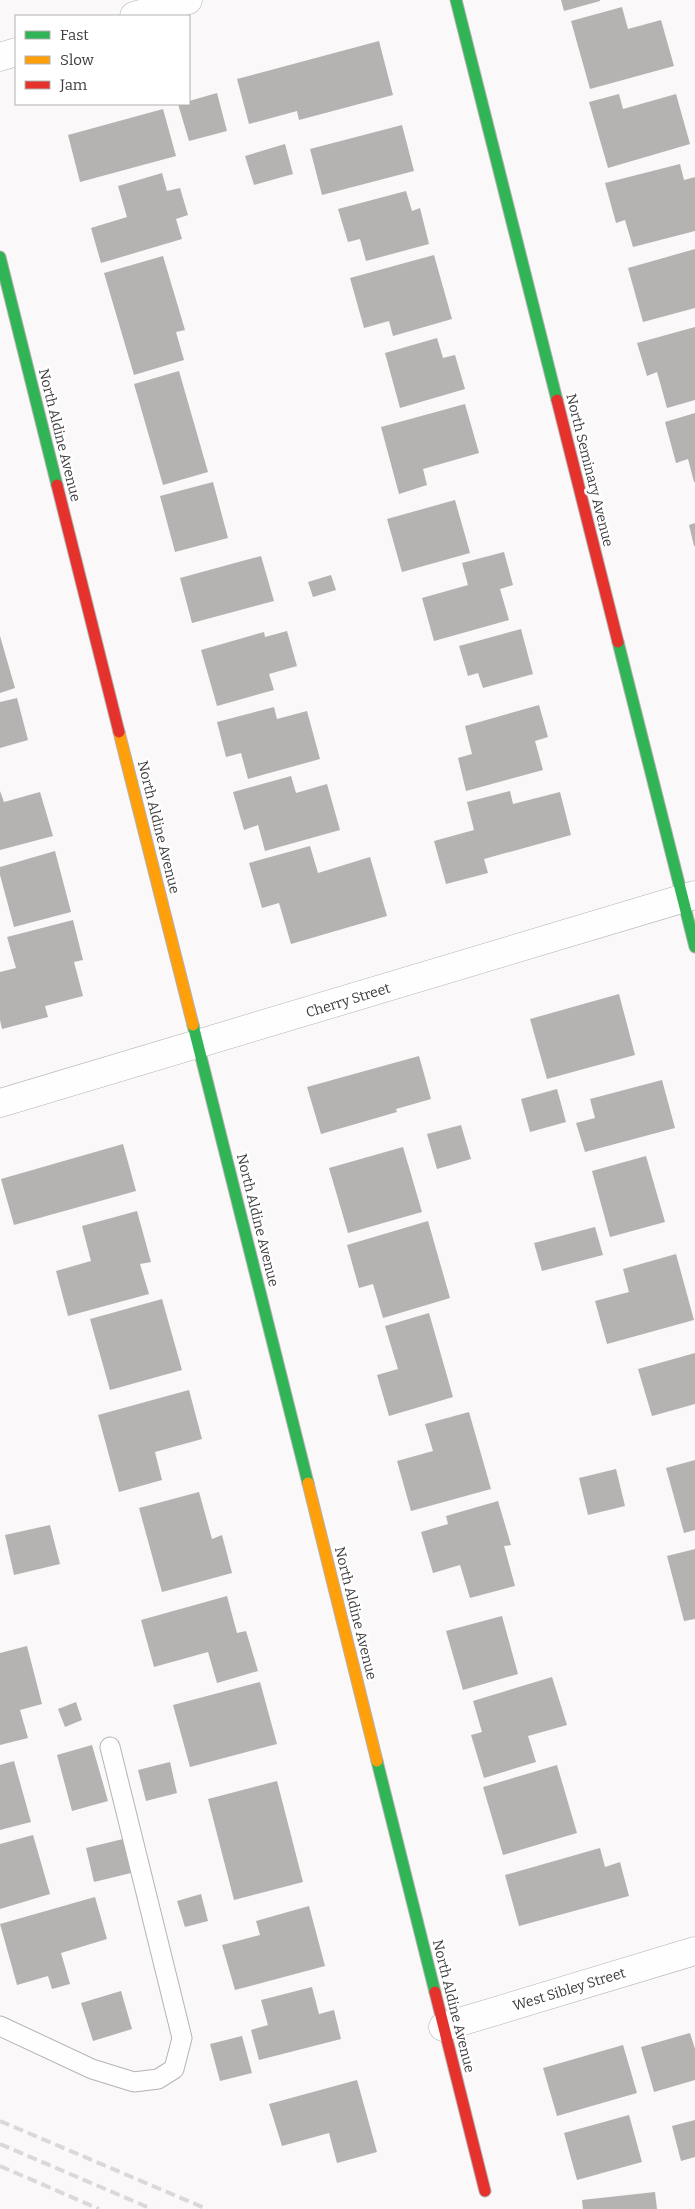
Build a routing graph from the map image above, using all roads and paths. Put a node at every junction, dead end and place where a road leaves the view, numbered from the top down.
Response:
1 (188, 0) edge
2 (456, 0) edge
3 (137, 15) edge
4 (15, 52) edge
5 (0, 56) edge
6 (0, 257) edge
7 (689, 897) edge
8 (695, 947) edge
9 (198, 1044) junction
10 (0, 1103) edge
11 (110, 1747) dead end
12 (695, 1951) edge
13 (0, 2026) edge
14 (443, 2027) junction
15 (485, 2191) dead end

1 - 3 street
2 - 7 street, North Seminary Avenue
4 - 5 street
6 - 9 street, North Aldine Avenue
7 - 8 street, North Seminary Avenue
7 - 9 street, Cherry Street
9 - 10 street, Cherry Street
9 - 14 street, North Aldine Avenue
11 - 13 lane
12 - 14 street, West Sibley Street
14 - 15 street, North Aldine Avenue

